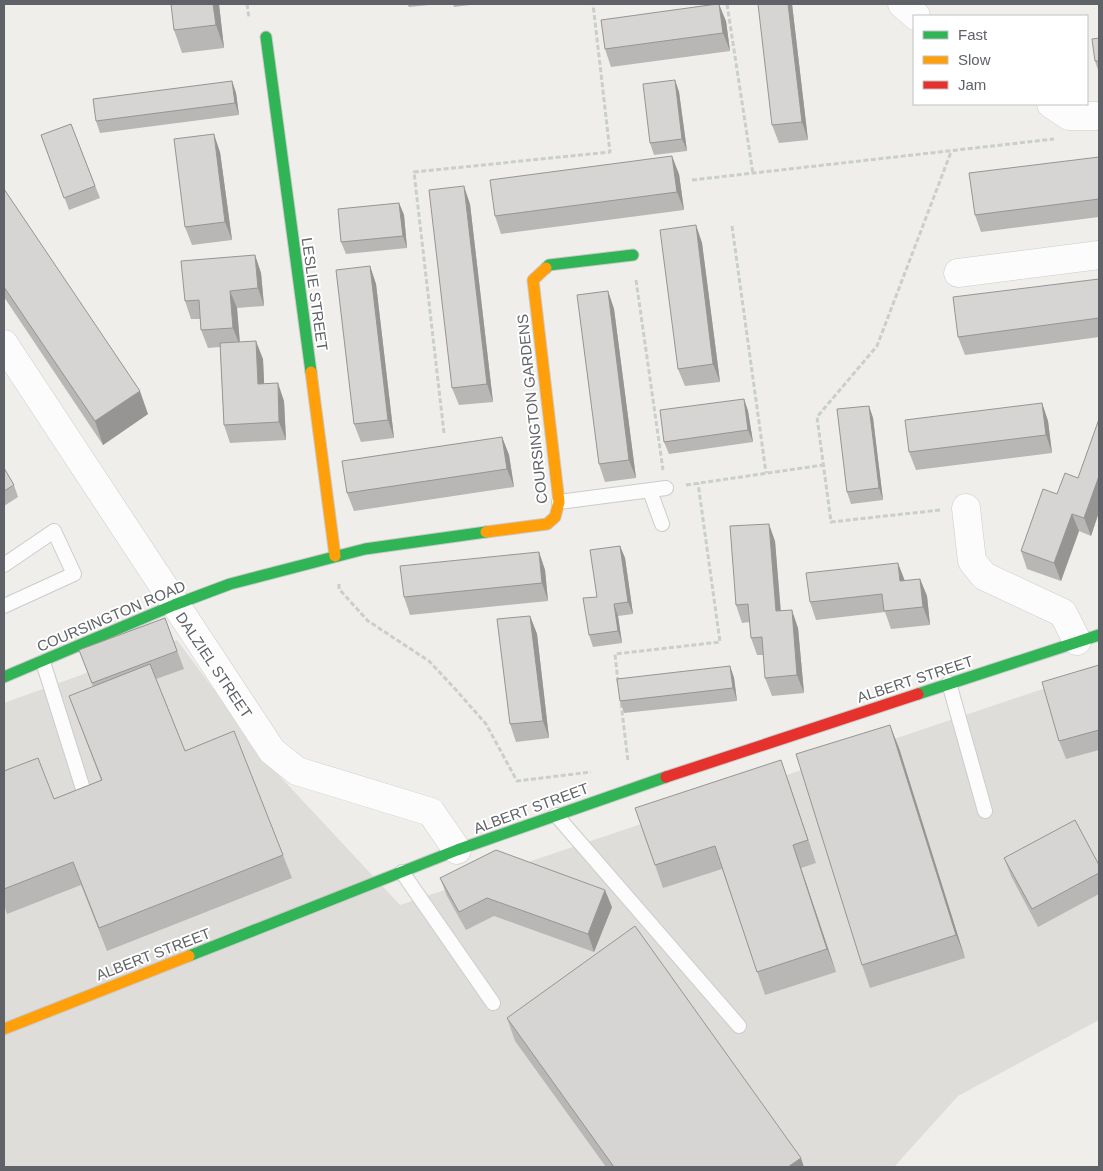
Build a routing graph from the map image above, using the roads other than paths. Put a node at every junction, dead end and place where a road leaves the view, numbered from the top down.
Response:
1 (902, 4) edge
2 (915, 15) edge
3 (266, 37) dead end
4 (1052, 105) edge
5 (1099, 116) edge
6 (633, 255) road end
7 (1099, 255) edge
8 (958, 273) dead end
9 (4, 344) edge
10 (666, 488) road end
11 (650, 491) junction
12 (559, 502) junction
13 (966, 508) road end
14 (662, 524) dead end
15 (335, 556) junction
16 (4, 565) edge
17 (230, 584) joint
18 (174, 605) junction
19 (4, 606) edge
20 (1088, 638) edge
21 (43, 662) junction
22 (4, 677) edge
23 (949, 683) junction
24 (84, 792) edge
25 (985, 811) dead end
26 (556, 815) junction
27 (457, 850) junction
28 (402, 872) junction
29 (493, 1003) dead end
30 (739, 1026) dead end
31 (4, 1029) edge

1 - 2 street
3 - 15 street, LESLIE STREET
4 - 5 street
6 - 12 street, COURSINGTON GARDENS
7 - 8 street
9 - 18 street, DALZIEL STREET
10 - 11 lane
11 - 12 lane
11 - 14 lane
12 - 15 street, COURSINGTON GARDENS
13 - 20 street
15 - 17 street, COURSINGTON GARDENS
16 - 19 lane
17 - 18 street, COURSINGTON ROAD
18 - 21 street, COURSINGTON ROAD
18 - 27 street, DALZIEL STREET
20 - 23 street, ALBERT STREET
21 - 22 street, COURSINGTON ROAD
21 - 24 lane
23 - 25 lane
23 - 26 street, ALBERT STREET
26 - 27 street, ALBERT STREET
26 - 30 lane
27 - 28 street, ALBERT STREET
28 - 29 lane
28 - 31 street, ALBERT STREET

